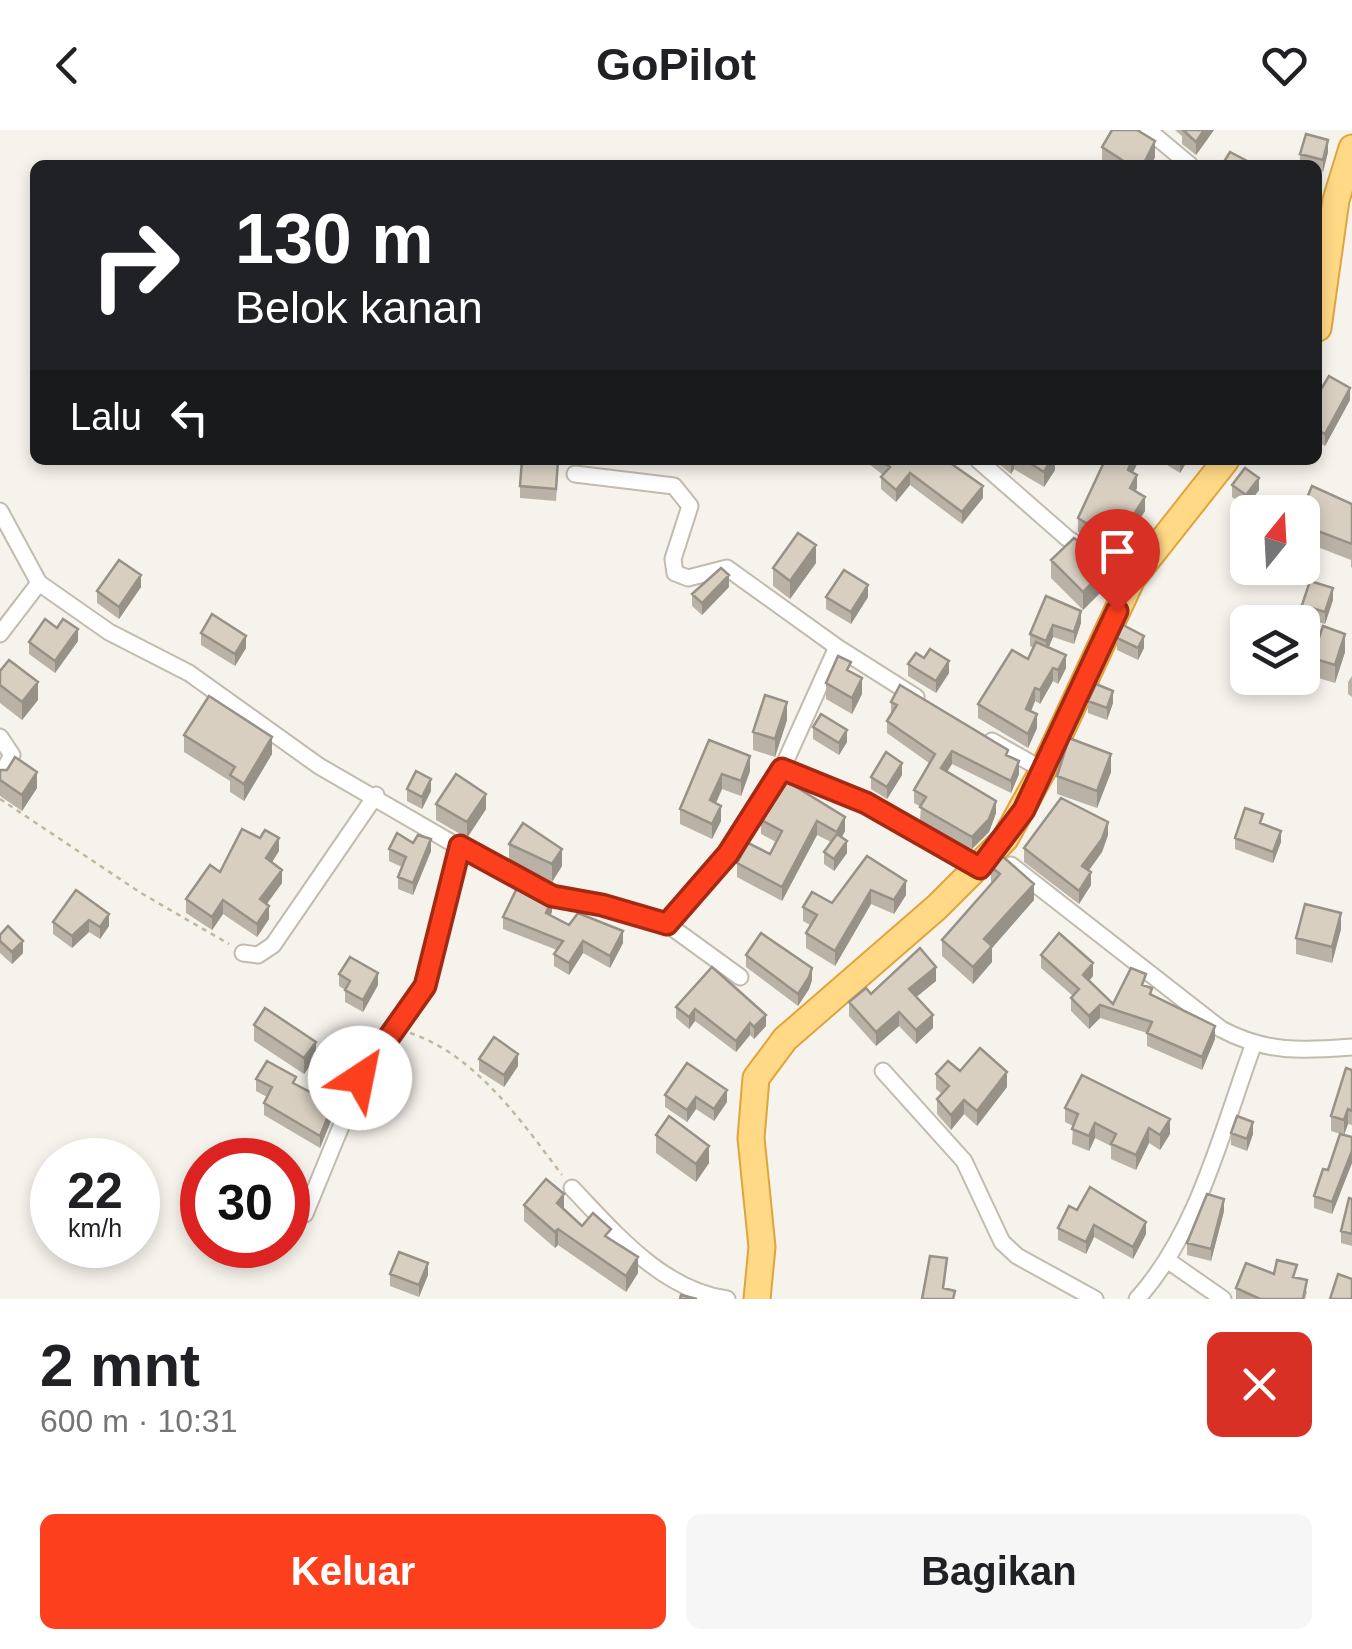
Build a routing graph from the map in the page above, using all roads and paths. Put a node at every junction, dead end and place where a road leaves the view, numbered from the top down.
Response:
1 (1148, 130) edge
2 (1352, 148) edge
3 (1184, 160) edge
4 (1322, 300) edge
5 (984, 465) edge
6 (1222, 465) edge
7 (575, 474) dead end
8 (0, 511) edge
9 (1132, 579) junction
10 (39, 582) junction
11 (0, 634) edge
12 (837, 648) junction
13 (934, 708) edge
14 (981, 735) edge
15 (0, 737) edge
16 (782, 769) junction
17 (1044, 770) junction
18 (0, 776) edge
19 (376, 796) junction
20 (0, 799) edge
21 (460, 846) junction
22 (986, 859) junction
23 (667, 924) junction
24 (244, 953) joint
25 (740, 977) dead end
26 (394, 1028) junction
27 (1252, 1046) junction
28 (1352, 1047) edge
29 (883, 1072) dead end
30 (572, 1188) joint
31 (310, 1199) edge
32 (1168, 1260) junction
33 (727, 1299) edge
34 (757, 1299) edge
35 (1095, 1299) edge
36 (1137, 1299) edge
37 (1223, 1299) edge

1 - 3 street
2 - 4 highway
5 - 9 street
6 - 9 highway
7 - 12 street
8 - 10 street
9 - 17 highway
10 - 11 street
10 - 19 street
12 - 13 street
12 - 16 street
14 - 17 street
15 - 18 street
16 - 22 street
16 - 23 street
17 - 22 highway
19 - 21 street
19 - 24 street
20 - 24 path
21 - 23 street
21 - 26 street
22 - 27 street
22 - 34 highway
23 - 25 street
26 - 30 path
26 - 31 street
27 - 28 street
27 - 32 street
29 - 35 street
30 - 33 street
32 - 36 street
32 - 37 street

